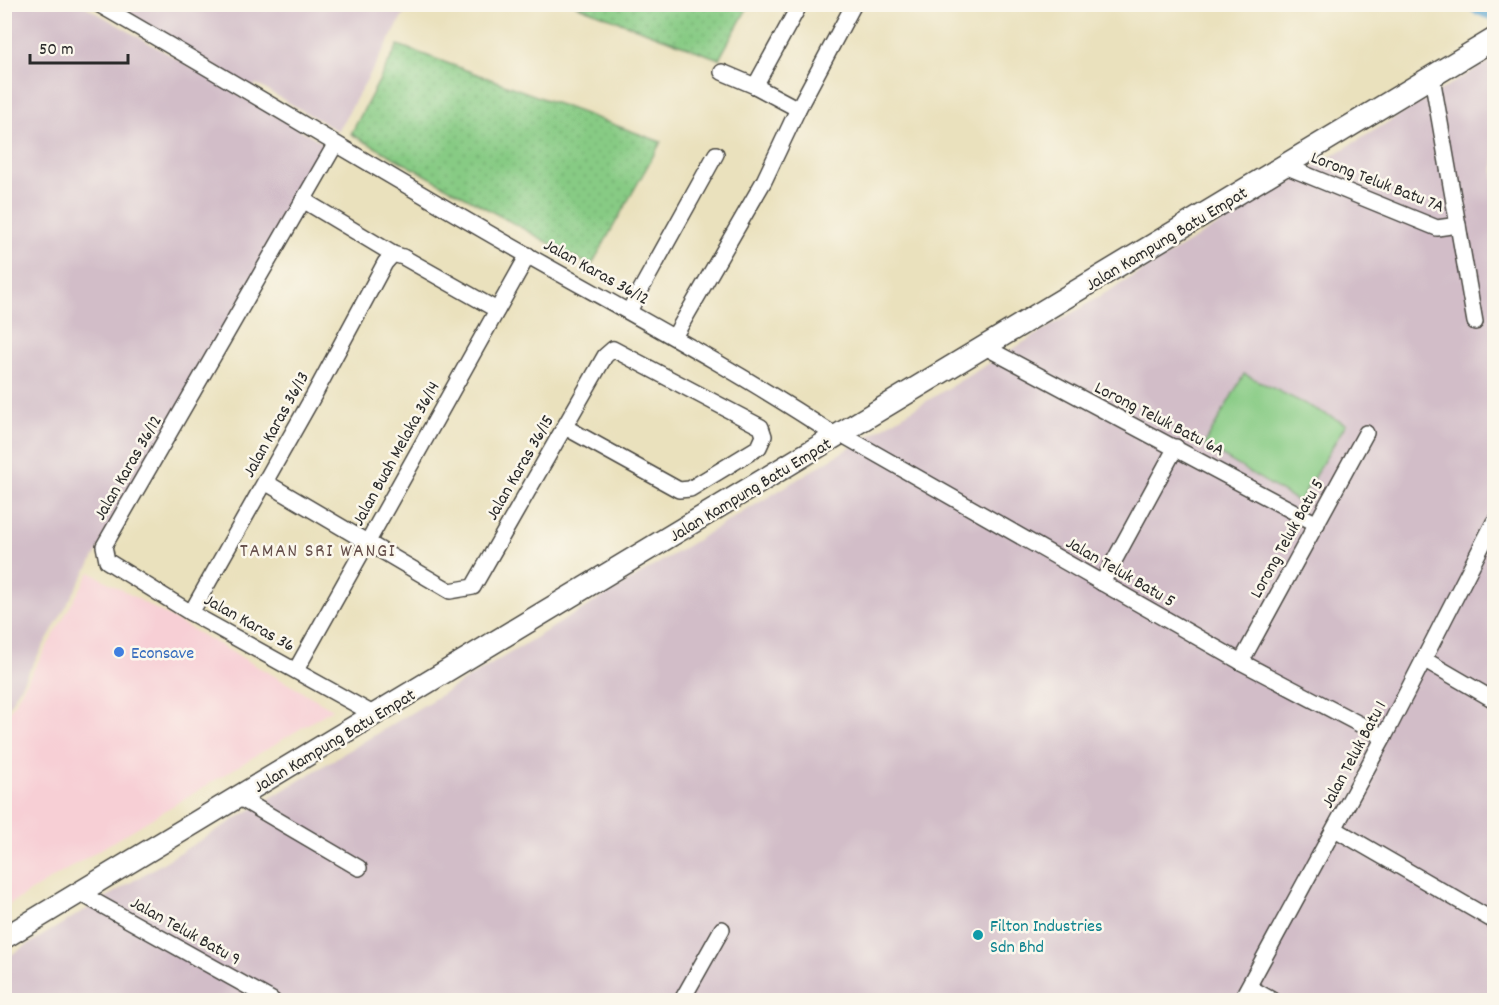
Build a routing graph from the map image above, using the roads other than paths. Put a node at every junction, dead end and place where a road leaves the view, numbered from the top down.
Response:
1 (98, 4) edge
2 (800, 4) edge
3 (854, 4) edge
4 (1494, 39) edge
5 (722, 72) dead end
6 (1432, 77) junction
7 (755, 86) junction
8 (798, 109) junction
9 (335, 145) junction
10 (716, 154) dead end
11 (1285, 166) junction
12 (303, 200) junction
13 (1458, 225) junction
14 (393, 254) junction
15 (528, 255) junction
16 (497, 310) junction
17 (629, 310) junction
18 (1475, 322) dead end
19 (674, 337) junction
20 (985, 347) junction
21 (565, 427) junction
22 (1366, 433) dead end
23 (839, 435) junction
24 (1176, 447) junction
25 (265, 482) junction
26 (1494, 522) edge
27 (1317, 524) junction
28 (367, 543) junction
29 (107, 561) joint
30 (1102, 583) junction
31 (191, 613) junction
32 (1425, 660) junction
33 (1241, 662) junction
34 (296, 670) junction
35 (1494, 700) edge
36 (375, 715) junction
37 (1384, 737) junction
38 (238, 798) junction
39 (1335, 829) junction
40 (359, 868) dead end
41 (80, 893) junction
42 (1494, 921) edge
43 (722, 929) dead end
44 (4, 939) edge
45 (1245, 994) edge
46 (272, 1000) edge
47 (682, 1000) edge
48 (1272, 1000) edge

1 - 9 street, Jalan Karas 36/12
2 - 7 street
3 - 8 street
4 - 6 main road, Jalan Kampung Batu Empat
5 - 7 street
6 - 11 main road, Jalan Kampung Batu Empat
6 - 13 street
7 - 8 street
8 - 19 street
9 - 12 street, Jalan Karas 36/12
9 - 15 street, Jalan Karas 36/12
10 - 17 street
11 - 13 street, Lorong Teluk Batu 7A
11 - 20 main road, Jalan Kampung Batu Empat
12 - 14 street
12 - 29 street, Jalan Karas 36/12
13 - 18 street
14 - 16 street
14 - 25 street, Jalan Karas 36/13
15 - 16 street, Jalan Buah Melaka 36/14
15 - 17 street, Jalan Karas 36/12
16 - 28 street, Jalan Buah Melaka 36/14
17 - 19 street, Jalan Karas 36/12
19 - 23 street, Jalan Karas 36/12
20 - 23 main road, Jalan Kampung Batu Empat
20 - 24 street, Lorong Teluk Batu 6A
21 - 21 street, Jalan Karas 36/15
21 - 28 street, Jalan Karas 36/15
22 - 27 street, Lorong Teluk Batu 5
23 - 30 street, Jalan Teluk Batu 5
23 - 36 main road, Jalan Kampung Batu Empat
24 - 27 street, Lorong Teluk Batu 6A
24 - 30 street
25 - 28 street
25 - 31 street, Jalan Karas 36/13
26 - 32 street, Jalan Teluk Batu 1
27 - 33 street, Lorong Teluk Batu 5
28 - 34 street, Jalan Buah Melaka 36/14
29 - 31 street, Jalan Karas 36
30 - 33 street, Jalan Teluk Batu 5
31 - 34 street, Jalan Karas 36
32 - 35 street
32 - 37 street, Jalan Teluk Batu 1
33 - 37 street, Jalan Teluk Batu 5
34 - 36 street, Jalan Karas 36
36 - 38 main road, Jalan Kampung Batu Empat
37 - 39 street, Jalan Teluk Batu 1
38 - 40 street
38 - 41 main road, Jalan Kampung Batu Empat
39 - 42 street
39 - 45 street, Jalan Teluk Batu 1
41 - 44 main road, Jalan Kampung Batu Empat
41 - 46 street, Jalan Teluk Batu 9
43 - 47 street
45 - 48 street

